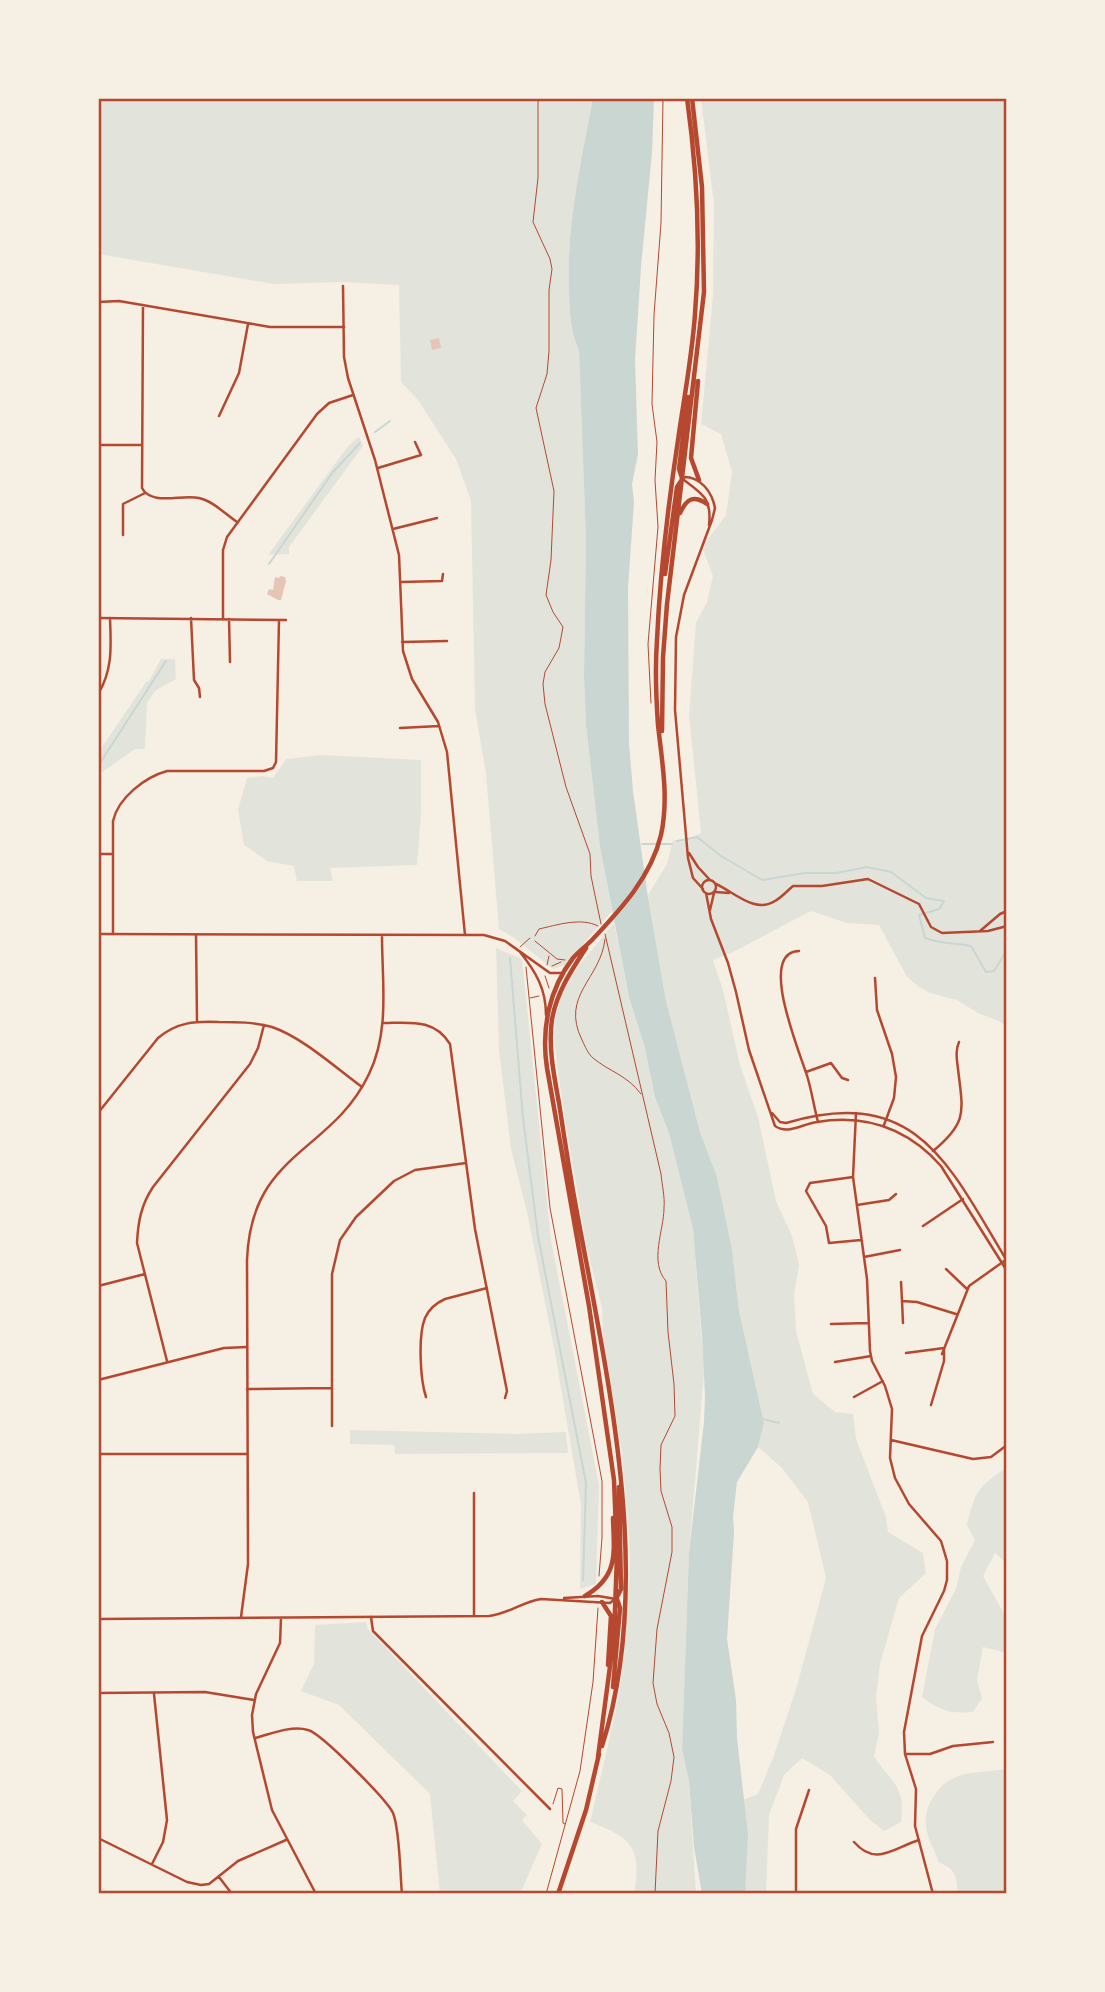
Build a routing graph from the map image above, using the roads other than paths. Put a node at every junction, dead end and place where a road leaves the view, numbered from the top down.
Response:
1 (690, 98) edge
2 (344, 286) dead end
3 (98, 302) edge
4 (142, 305) junction
5 (248, 324) junction
6 (344, 327) junction
7 (699, 349) junction
8 (689, 372) junction
9 (353, 395) junction
10 (219, 416) dead end
11 (415, 442) dead end
12 (98, 445) edge
13 (141, 445) junction
14 (377, 468) junction
15 (683, 478) junction
16 (699, 481) junction
17 (145, 493) junction
18 (707, 504) junction
19 (678, 516) junction
20 (437, 518) dead end
21 (237, 522) junction
22 (393, 528) junction
23 (708, 528) junction
24 (123, 535) dead end
25 (443, 574) dead end
26 (401, 582) junction
27 (661, 592) junction
28 (98, 618) edge
29 (110, 618) junction
30 (191, 618) junction
31 (223, 618) junction
32 (229, 619) junction
33 (279, 620) junction
34 (286, 620) dead end
35 (447, 641) dead end
36 (402, 642) junction
37 (230, 662) dead end
38 (98, 694) edge
39 (200, 697) dead end
40 (440, 726) junction
41 (400, 728) dead end
42 (661, 738) junction
43 (688, 848) junction
44 (98, 854) edge
45 (113, 854) junction
46 (710, 880) junction
47 (716, 884) junction
48 (704, 891) junction
49 (714, 893) junction
50 (733, 894) junction
51 (709, 911) junction
52 (1007, 911) edge
53 (1007, 926) edge
54 (980, 931) junction
55 (98, 934) edge
56 (113, 934) junction
57 (465, 934) junction
58 (196, 935) junction
59 (382, 936) junction
60 (530, 938) dead end
61 (592, 940) junction
62 (518, 949) junction
63 (799, 951) dead end
64 (564, 973) junction
65 (875, 978) dead end
66 (546, 1019) junction
67 (197, 1021) junction
68 (383, 1023) junction
69 (264, 1025) junction
70 (959, 1042) dead end
71 (806, 1072) junction
72 (848, 1080) dead end
73 (362, 1087) junction
74 (770, 1111) junction
75 (98, 1113) edge
76 (856, 1113) junction
77 (816, 1115) junction
78 (886, 1119) junction
79 (856, 1120) junction
80 (818, 1122) junction
81 (884, 1125) junction
82 (935, 1150) junction
83 (930, 1154) junction
84 (466, 1163) junction
85 (853, 1177) junction
86 (896, 1194) dead end
87 (963, 1199) junction
88 (857, 1205) junction
89 (923, 1226) dead end
90 (861, 1240) junction
91 (900, 1250) dead end
92 (864, 1257) junction
93 (1007, 1260) edge
94 (1002, 1263) junction
95 (946, 1269) dead end
96 (1007, 1271) edge
97 (145, 1274) junction
98 (901, 1282) dead end
99 (98, 1286) edge
100 (487, 1288) junction
101 (967, 1289) junction
102 (902, 1301) junction
103 (956, 1314) junction
104 (869, 1323) junction
105 (903, 1323) dead end
106 (831, 1324) dead end
107 (247, 1347) junction
108 (944, 1348) junction
109 (906, 1353) dead end
110 (942, 1354) dead end
111 (871, 1356) junction
112 (167, 1361) junction
113 (835, 1362) dead end
114 (98, 1380) edge
115 (883, 1381) junction
116 (331, 1388) junction
117 (247, 1389) junction
118 (854, 1396) dead end
119 (426, 1397) dead end
120 (505, 1398) dead end
121 (931, 1405) dead end
122 (332, 1426) dead end
123 (891, 1440) junction
124 (1007, 1445) edge
125 (98, 1454) edge
126 (247, 1454) junction
127 (612, 1473) junction
128 (619, 1479) junction
129 (474, 1493) dead end
130 (585, 1596) junction
131 (554, 1599) junction
132 (616, 1599) junction
133 (600, 1602) junction
134 (474, 1616) junction
135 (241, 1617) junction
136 (371, 1617) junction
137 (281, 1618) junction
138 (98, 1619) edge
139 (609, 1676) junction
140 (98, 1693) edge
141 (154, 1694) junction
142 (612, 1698) junction
143 (254, 1700) junction
144 (255, 1738) junction
145 (993, 1742) dead end
146 (905, 1754) junction
147 (598, 1757) junction
148 (809, 1790) dead end
149 (550, 1809) road end
150 (98, 1838) edge
151 (286, 1840) junction
152 (919, 1840) junction
153 (854, 1842) dead end
154 (152, 1864) junction
155 (219, 1877) junction
156 (232, 1894) edge
157 (317, 1894) edge
158 (401, 1894) edge
159 (558, 1894) edge
160 (796, 1894) edge
161 (933, 1894) edge

1 - 7 highway
1 - 8 highway
2 - 6 street
3 - 4 street
4 - 5 street
4 - 13 street
5 - 6 street
5 - 10 street
6 - 9 street
7 - 15 highway
7 - 16 highway
8 - 15 highway
8 - 27 highway
9 - 14 street
9 - 21 street
11 - 14 street
12 - 13 street
13 - 17 street
14 - 22 street
15 - 16 street
15 - 18 street
15 - 19 highway
15 - 27 highway
16 - 23 street
17 - 21 street
17 - 24 street
18 - 19 highway
18 - 23 street
19 - 42 highway
20 - 22 street
21 - 31 street
22 - 26 street
23 - 43 street
25 - 26 street
26 - 36 street
27 - 42 highway
28 - 29 street
29 - 30 street
29 - 38 street
30 - 31 street
30 - 39 street
31 - 32 street
32 - 33 street
32 - 37 street
33 - 34 street
33 - 45 street
35 - 36 street
36 - 40 street
40 - 41 street
40 - 57 street
42 - 61 highway
43 - 46 street
43 - 48 street
44 - 45 street
45 - 56 street
46 - 47 street
46 - 48 street
47 - 49 street
47 - 50 street
48 - 49 street
48 - 51 street
49 - 50 street
49 - 51 street
50 - 54 street
51 - 74 street
52 - 54 street
53 - 54 street
55 - 56 street
56 - 58 street
57 - 59 street
57 - 62 street
58 - 59 street
58 - 67 street
59 - 68 street
60 - 62 lane
61 - 64 highway
61 - 128 highway
62 - 64 street
62 - 66 street
63 - 71 street
64 - 66 highway
65 - 78 street
66 - 127 highway
67 - 69 street
67 - 75 street
68 - 73 street
68 - 84 street
69 - 73 street
69 - 97 street
70 - 82 street
71 - 72 street
71 - 77 street
73 - 107 street
74 - 77 street
74 - 80 street
76 - 77 street
76 - 78 street
76 - 79 street
77 - 80 street
78 - 81 street
78 - 82 street
79 - 80 street
79 - 81 street
79 - 85 street
81 - 83 street
82 - 83 street
82 - 93 street
83 - 87 street
84 - 100 street
84 - 116 street
85 - 88 street
85 - 90 street
86 - 88 street
87 - 89 street
87 - 94 street
88 - 90 street
90 - 92 street
91 - 92 street
92 - 104 street
93 - 94 street
94 - 96 street
94 - 101 street
95 - 101 street
97 - 99 street
97 - 112 street
98 - 102 street
100 - 119 street
100 - 120 street
101 - 103 street
102 - 103 street
102 - 105 street
103 - 108 street
104 - 106 street
104 - 111 street
107 - 112 street
107 - 117 street
108 - 109 street
108 - 110 street
108 - 121 street
111 - 113 street
111 - 115 street
112 - 114 street
115 - 118 street
115 - 123 street
116 - 117 street
116 - 122 street
117 - 126 street
123 - 124 street
123 - 146 street
125 - 126 street
126 - 135 street
127 - 130 highway
127 - 132 highway
128 - 132 highway
128 - 142 highway
129 - 134 street
130 - 131 street
130 - 132 street
131 - 133 street
131 - 134 street
132 - 133 street
132 - 139 highway
132 - 142 highway
133 - 139 highway
134 - 136 street
135 - 137 street
135 - 138 street
136 - 137 street
136 - 149 street
137 - 143 street
139 - 147 highway
140 - 141 street
141 - 143 street
141 - 154 street
142 - 147 highway
143 - 144 street
144 - 151 street
144 - 158 street
145 - 146 street
146 - 152 street
147 - 159 highway
148 - 160 street
150 - 154 street
151 - 155 street
151 - 157 street
152 - 153 street
152 - 161 street
154 - 155 street
155 - 156 street

